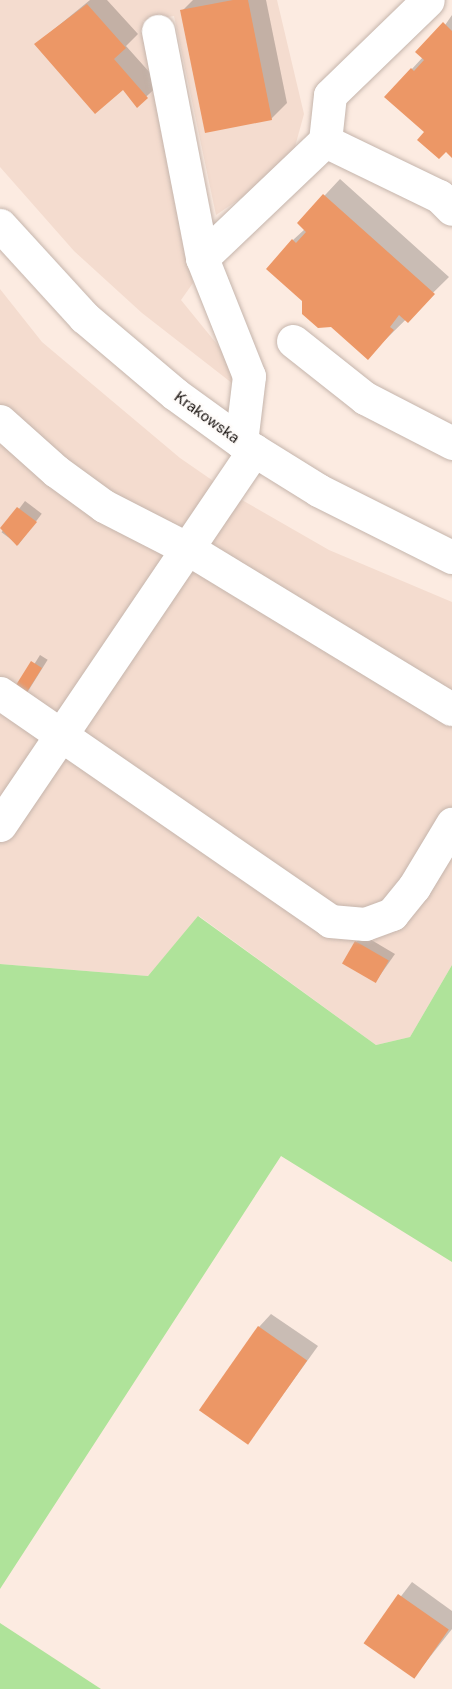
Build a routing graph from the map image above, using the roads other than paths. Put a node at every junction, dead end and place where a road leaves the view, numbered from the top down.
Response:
1 (428, 0) edge
2 (158, 31) dead end
3 (325, 141) junction
4 (452, 209) edge
5 (0, 225) edge
6 (202, 258) junction
7 (293, 341) dead end
8 (0, 421) edge
9 (452, 443) edge
10 (247, 446) junction
11 (190, 550) junction
12 (452, 556) edge
13 (0, 693) edge
14 (452, 709) edge
15 (63, 737) junction
16 (452, 824) edge
17 (0, 825) edge

1 - 3 main road
2 - 6 main road
3 - 4 main road
3 - 6 main road
5 - 10 main road, Krakowska
6 - 10 main road
7 - 9 main road
8 - 11 main road
10 - 11 main road
10 - 12 main road, Krakowska
11 - 14 main road
11 - 15 main road
13 - 15 main road
15 - 16 main road
15 - 17 main road

